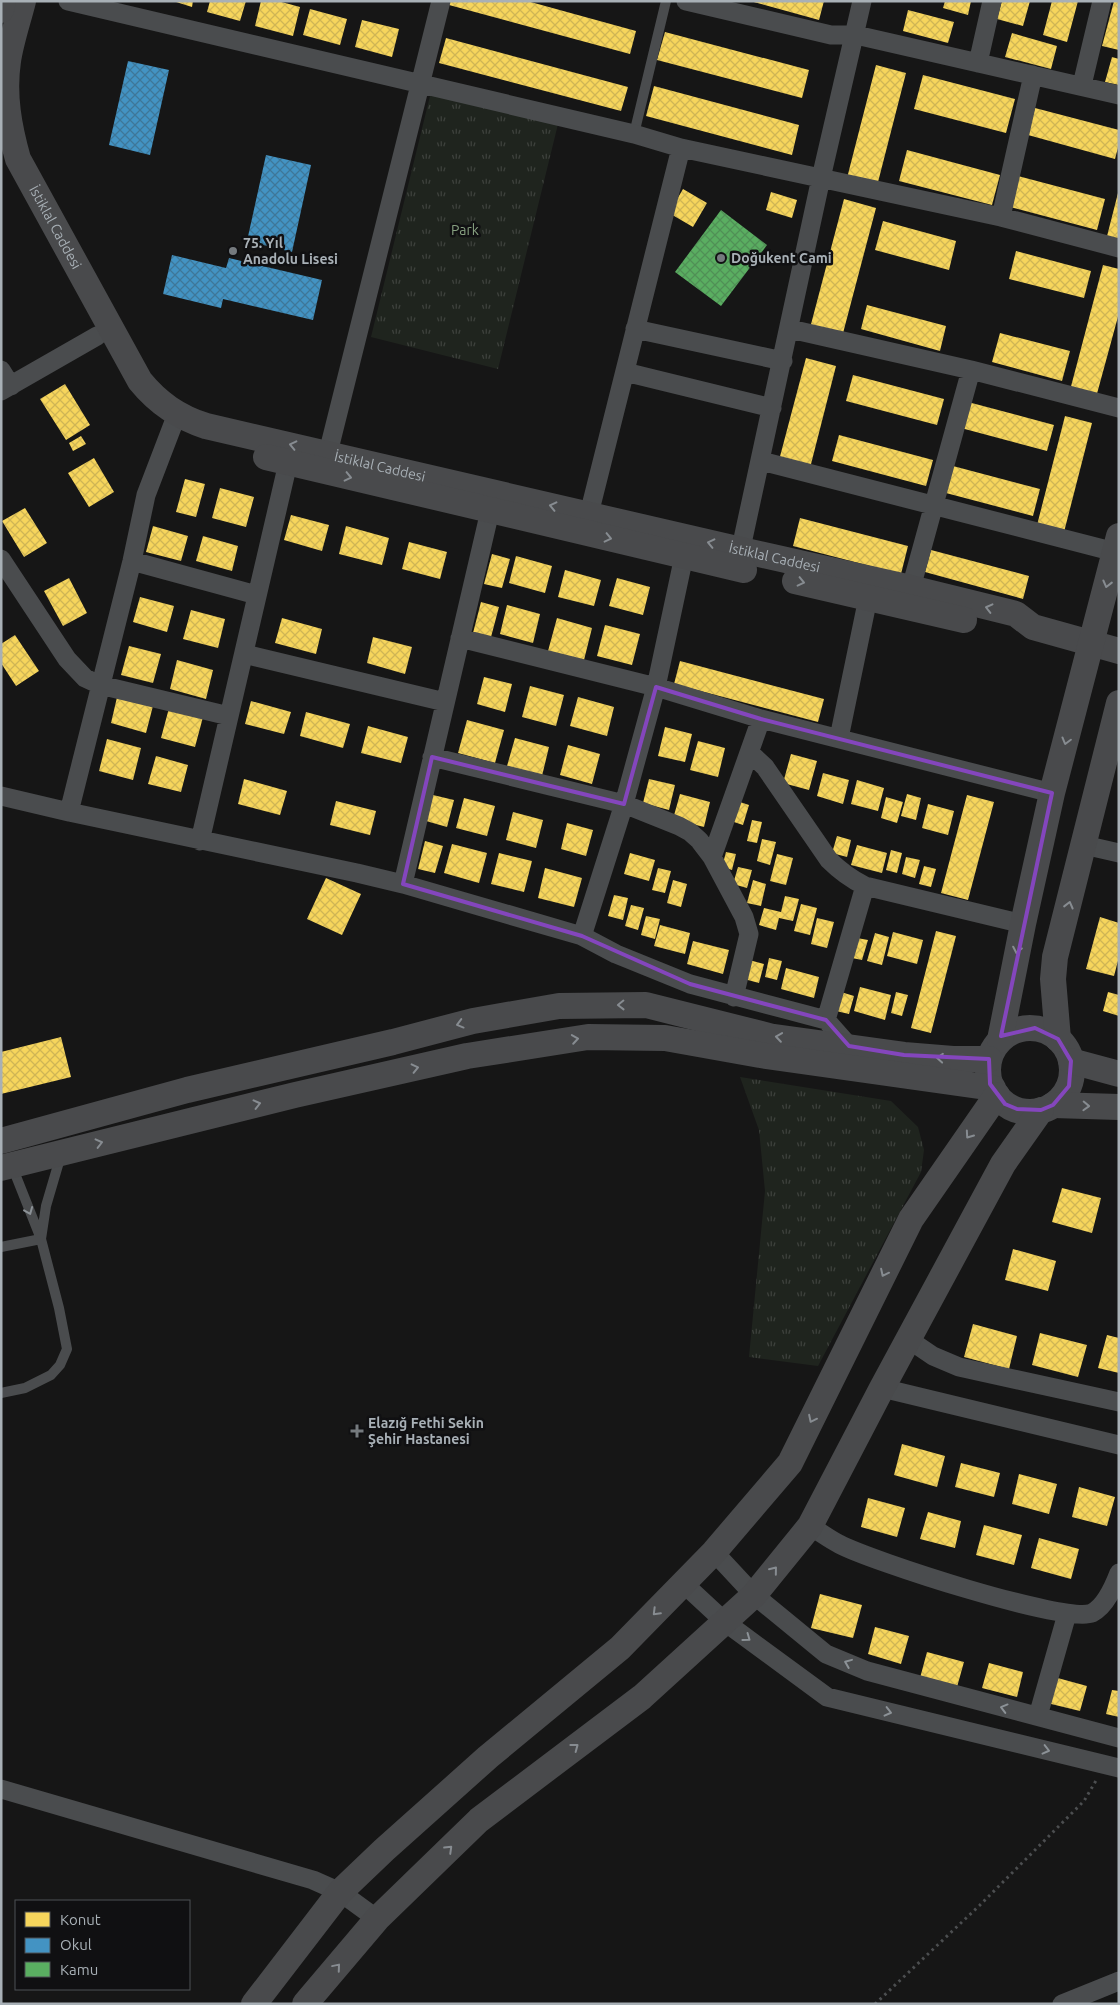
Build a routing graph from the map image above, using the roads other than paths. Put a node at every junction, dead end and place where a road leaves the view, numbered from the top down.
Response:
1 (3, 1) edge
2 (23, 1) edge
3 (68, 1) edge
4 (441, 1) edge
5 (666, 1) edge
6 (686, 1) edge
7 (862, 1) edge
8 (992, 1) edge
9 (1102, 1) edge
10 (1, 10) edge
11 (856, 35) junction
12 (978, 62) junction
13 (1033, 75) junction
14 (421, 84) junction
15 (1082, 85) junction
16 (1119, 95) edge
17 (634, 134) junction
18 (681, 148) junction
19 (1, 162) edge
20 (822, 178) junction
21 (1000, 217) junction
22 (1119, 248) edge
23 (636, 329) junction
24 (790, 329) junction
25 (97, 336) junction
26 (783, 361) junction
27 (971, 370) junction
28 (625, 372) junction
29 (4, 382) edge
30 (772, 408) junction
31 (1119, 408) edge
32 (173, 421) junction
33 (328, 453) junction
34 (761, 461) junction
35 (288, 462) junction
36 (932, 506) junction
37 (490, 511) junction
38 (589, 514) junction
39 (1117, 544) edge
40 (684, 556) junction
41 (1, 559) edge
42 (738, 559) junction
43 (132, 561) junction
44 (911, 588) junction
45 (257, 596) junction
46 (868, 598) junction
47 (1033, 627) junction
48 (460, 638) junction
49 (1092, 643) junction
50 (1119, 651) edge
51 (244, 654) junction
52 (100, 685) junction
53 (656, 687) junction
54 (445, 702) junction
55 (1117, 714) edge
56 (229, 716) junction
57 (762, 719) junction
58 (839, 738) junction
59 (750, 753) junction
60 (432, 757) junction
61 (1052, 793) junction
62 (1, 796) edge
63 (624, 804) junction
64 (69, 812) junction
65 (200, 841) junction
66 (1084, 846) junction
67 (1119, 853) edge
68 (712, 857) junction
69 (403, 884) junction
70 (865, 886) junction
71 (1023, 924) junction
72 (582, 936) junction
73 (734, 997) junction
74 (826, 1020) junction
75 (1058, 1039) junction
76 (849, 1046) junction
77 (995, 1049) junction
78 (1071, 1061) junction
79 (1119, 1074) edge
80 (995, 1091) junction
81 (1047, 1107) junction
82 (1119, 1107) edge
83 (1, 1141) edge
84 (62, 1152) junction
85 (6, 1167) edge
86 (41, 1239) junction
87 (1, 1247) edge
88 (908, 1339) junction
89 (882, 1388) junction
90 (1, 1393) edge
91 (1119, 1402) edge
92 (1119, 1445) edge
93 (810, 1526) junction
94 (714, 1552) junction
95 (1118, 1574) edge
96 (684, 1583) junction
97 (754, 1595) junction
98 (1067, 1614) junction
99 (725, 1622) junction
100 (1038, 1716) junction
101 (1119, 1738) edge
102 (1111, 1766) edge
103 (1, 1788) edge
104 (340, 1892) junction
105 (377, 1919) junction
106 (1119, 1981) edge
107 (254, 2004) edge
108 (305, 2004) edge
109 (1062, 2004) edge

1 - 10 street
2 - 32 street, İstiklal Caddesi
3 - 14 street
4 - 14 street
5 - 17 lane
6 - 11 street
7 - 11 street
8 - 12 street
9 - 15 street
11 - 12 street
11 - 20 street
12 - 13 street
13 - 15 street
13 - 21 street
14 - 17 street
14 - 33 street
15 - 16 street
17 - 18 street
18 - 20 street
18 - 23 street
19 - 25 street, İstiklal Caddesi
20 - 21 street
20 - 24 street
21 - 22 street
23 - 26 street
23 - 28 street
24 - 26 street
24 - 27 street
25 - 29 street
25 - 32 street, İstiklal Caddesi
26 - 30 street
27 - 31 street
27 - 36 street
28 - 30 street
28 - 38 street
30 - 34 street
33 -> 32 street, İstiklal Caddesi
32 - 35 street, İstiklal Caddesi
32 - 43 street
38 -> 33 street, İstiklal Caddesi
34 - 36 street
34 - 42 street
35 -> 37 street, İstiklal Caddesi
35 - 45 street
36 - 39 street
36 - 44 street
37 -> 40 street, İstiklal Caddesi
37 - 48 street
42 -> 38 street, İstiklal Caddesi
39 -> 49 street
40 - 42 street, İstiklal Caddesi
40 - 53 street
41 - 52 street
42 - 44 street, İstiklal Caddesi
42 -> 46 street, İstiklal Caddesi
43 - 45 street
43 - 52 street
47 -> 44 street, İstiklal Caddesi
45 - 51 street
46 - 47 street, İstiklal Caddesi
46 - 58 street
47 - 49 street, İstiklal Caddesi
48 - 53 street
48 - 54 street
49 - 50 street, İstiklal Caddesi
49 -> 61 street
51 - 54 street
51 - 56 street
52 - 56 street
52 - 64 street
53 - 57 street
53 - 63 street
54 - 60 street
55 - 66 street
56 - 65 street
57 - 58 street
57 - 59 street
58 - 61 street
59 - 68 street
59 - 70 street
60 - 63 street
60 - 69 street
61 - 71 street
62 - 64 street
63 - 68 street
63 - 72 street
64 - 65 street
65 - 69 street
66 - 67 street
75 -> 66 street
68 - 73 street
69 - 72 street
70 - 71 street
70 - 74 street
71 -> 77 street
72 - 73 street
73 - 74 street
74 - 76 street
75 - 77 street
75 - 78 street
77 -> 76 street
76 -> 83 street
77 - 80 street
78 - 79 street
78 - 81 street
80 - 81 street
84 -> 80 street
80 -> 94 street
81 -> 82 street
81 - 88 street
84 - 85 street
84 - 86 lane
85 -> 86 lane
86 - 87 lane
86 - 90 lane
88 - 89 street
88 - 91 street
89 - 92 street
89 - 93 street
97 -> 93 street
93 - 98 street
94 - 96 street
94 - 97 street
95 - 98 street
96 - 99 street
96 -> 104 street
97 - 99 street
100 -> 97 street
98 - 100 street
99 -> 102 street
105 -> 99 street
100 - 101 street
103 - 104 street
104 - 105 street
104 - 107 street
108 -> 105 street
106 - 109 street

